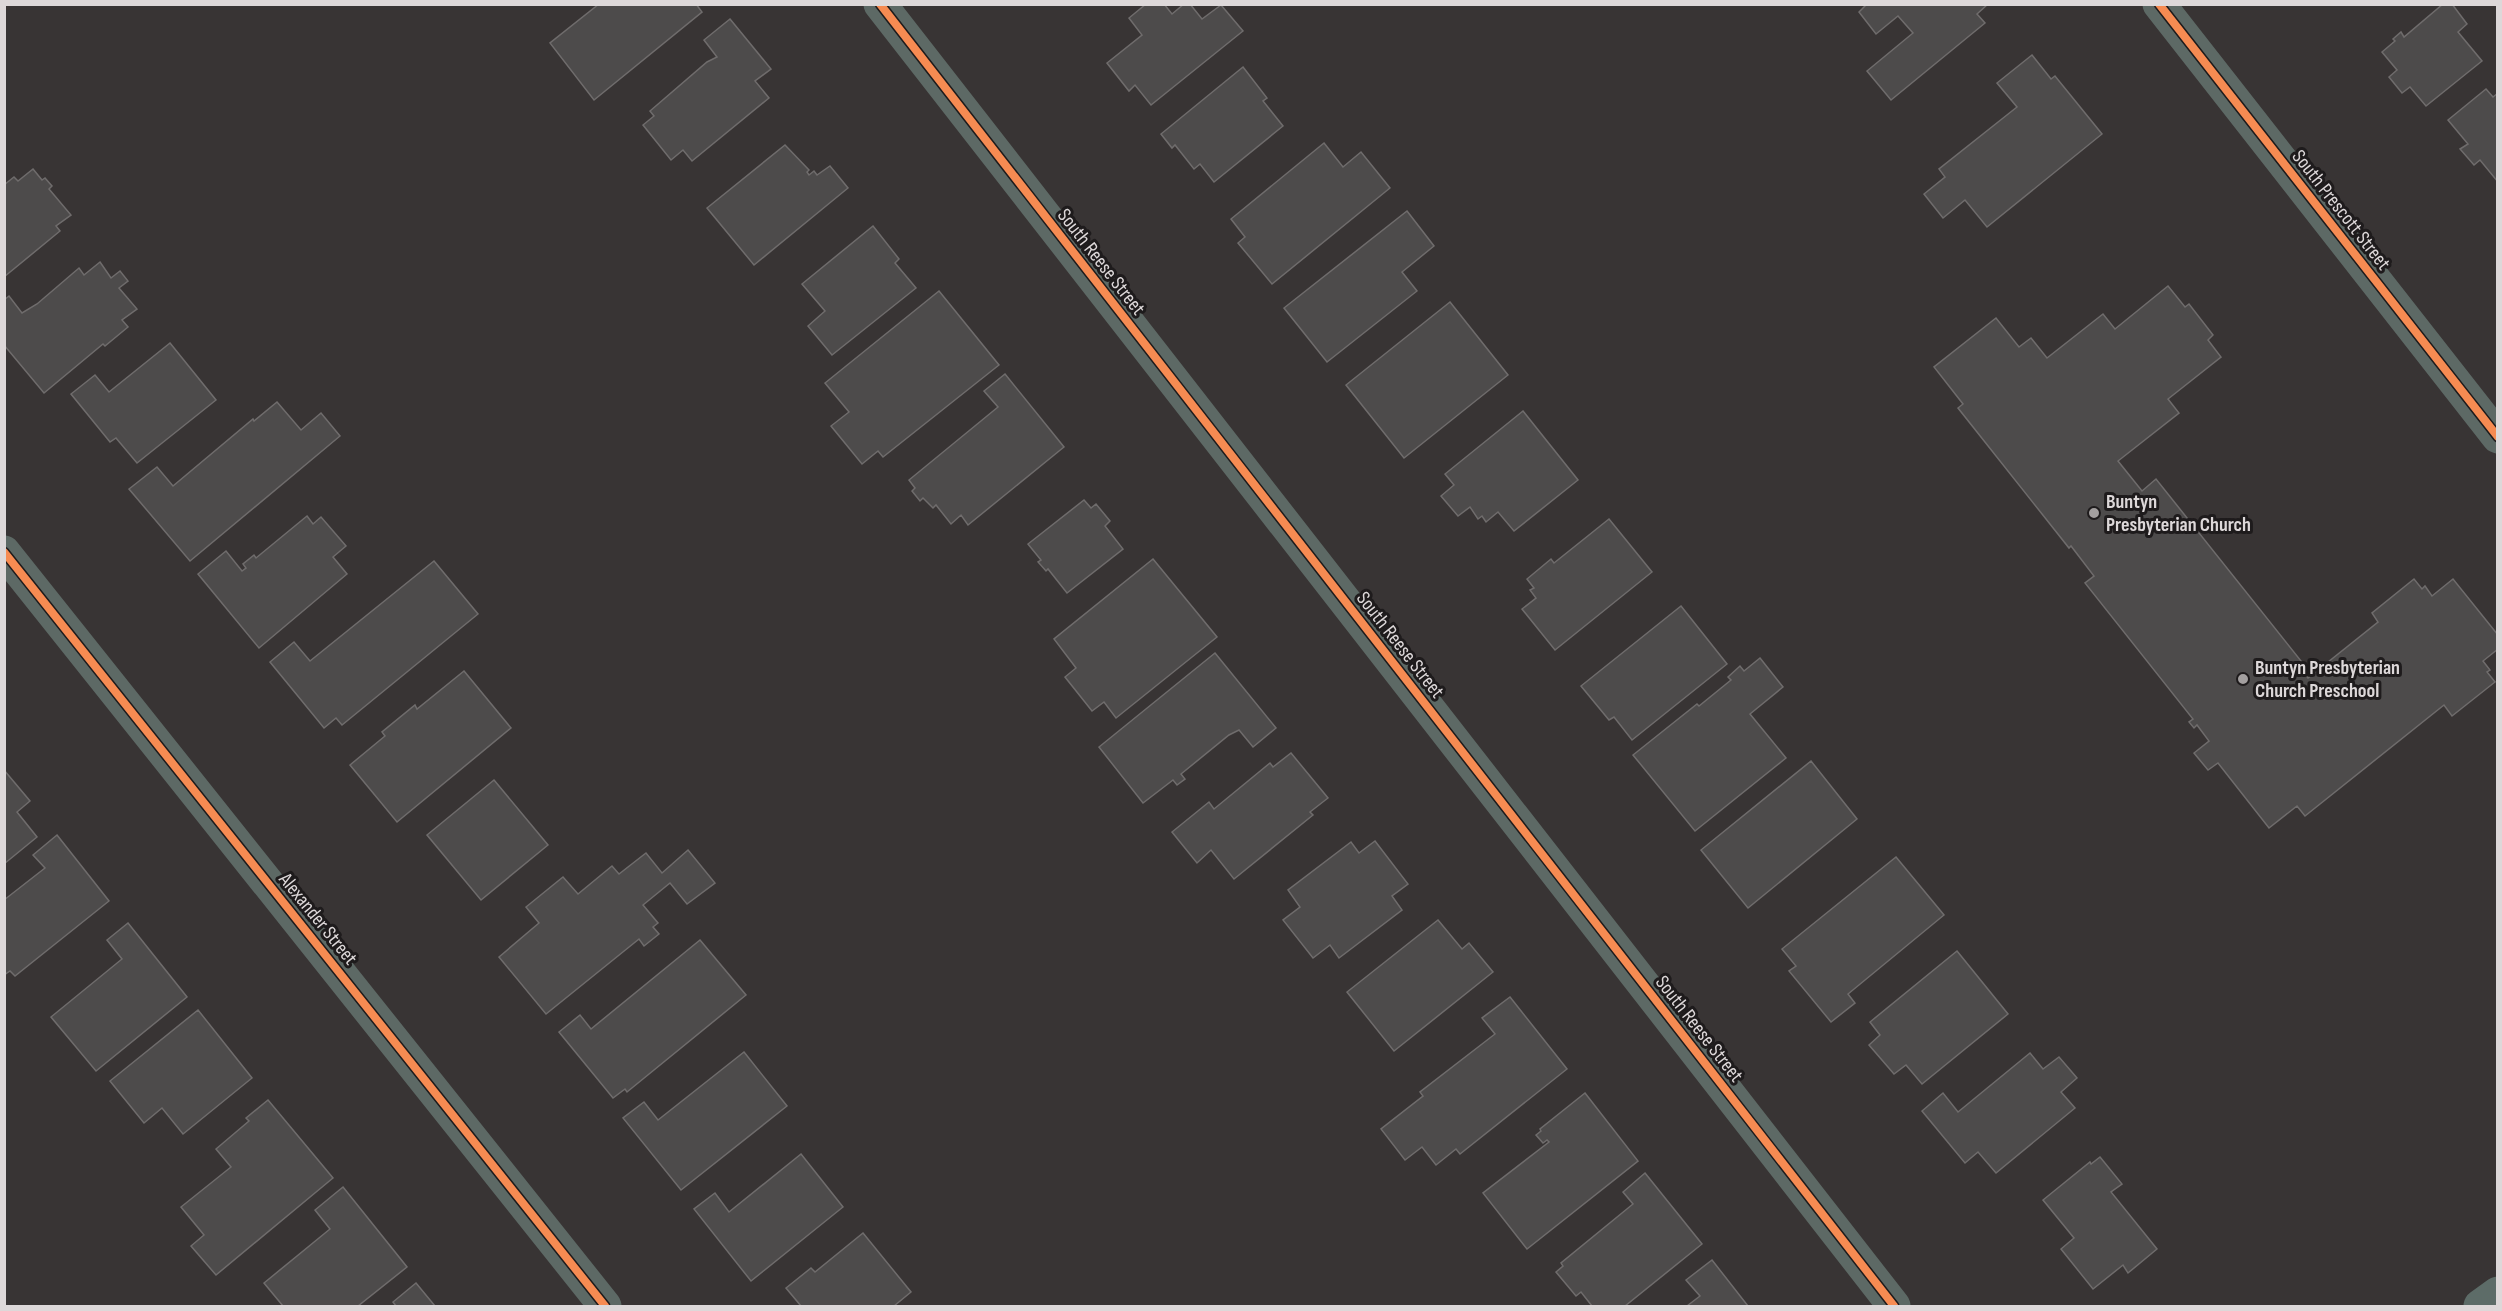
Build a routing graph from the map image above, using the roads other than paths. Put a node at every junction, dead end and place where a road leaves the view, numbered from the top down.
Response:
1 (880, 4) edge
2 (2159, 4) edge
3 (2498, 437) edge
4 (4, 552) edge
5 (2498, 1293) edge
6 (605, 1306) edge
7 (1894, 1306) edge
8 (2480, 1306) edge

1 - 7 street, South Reese Street
2 - 3 street, South Prescott Street
4 - 6 street, Alexander Street
5 - 8 main road

